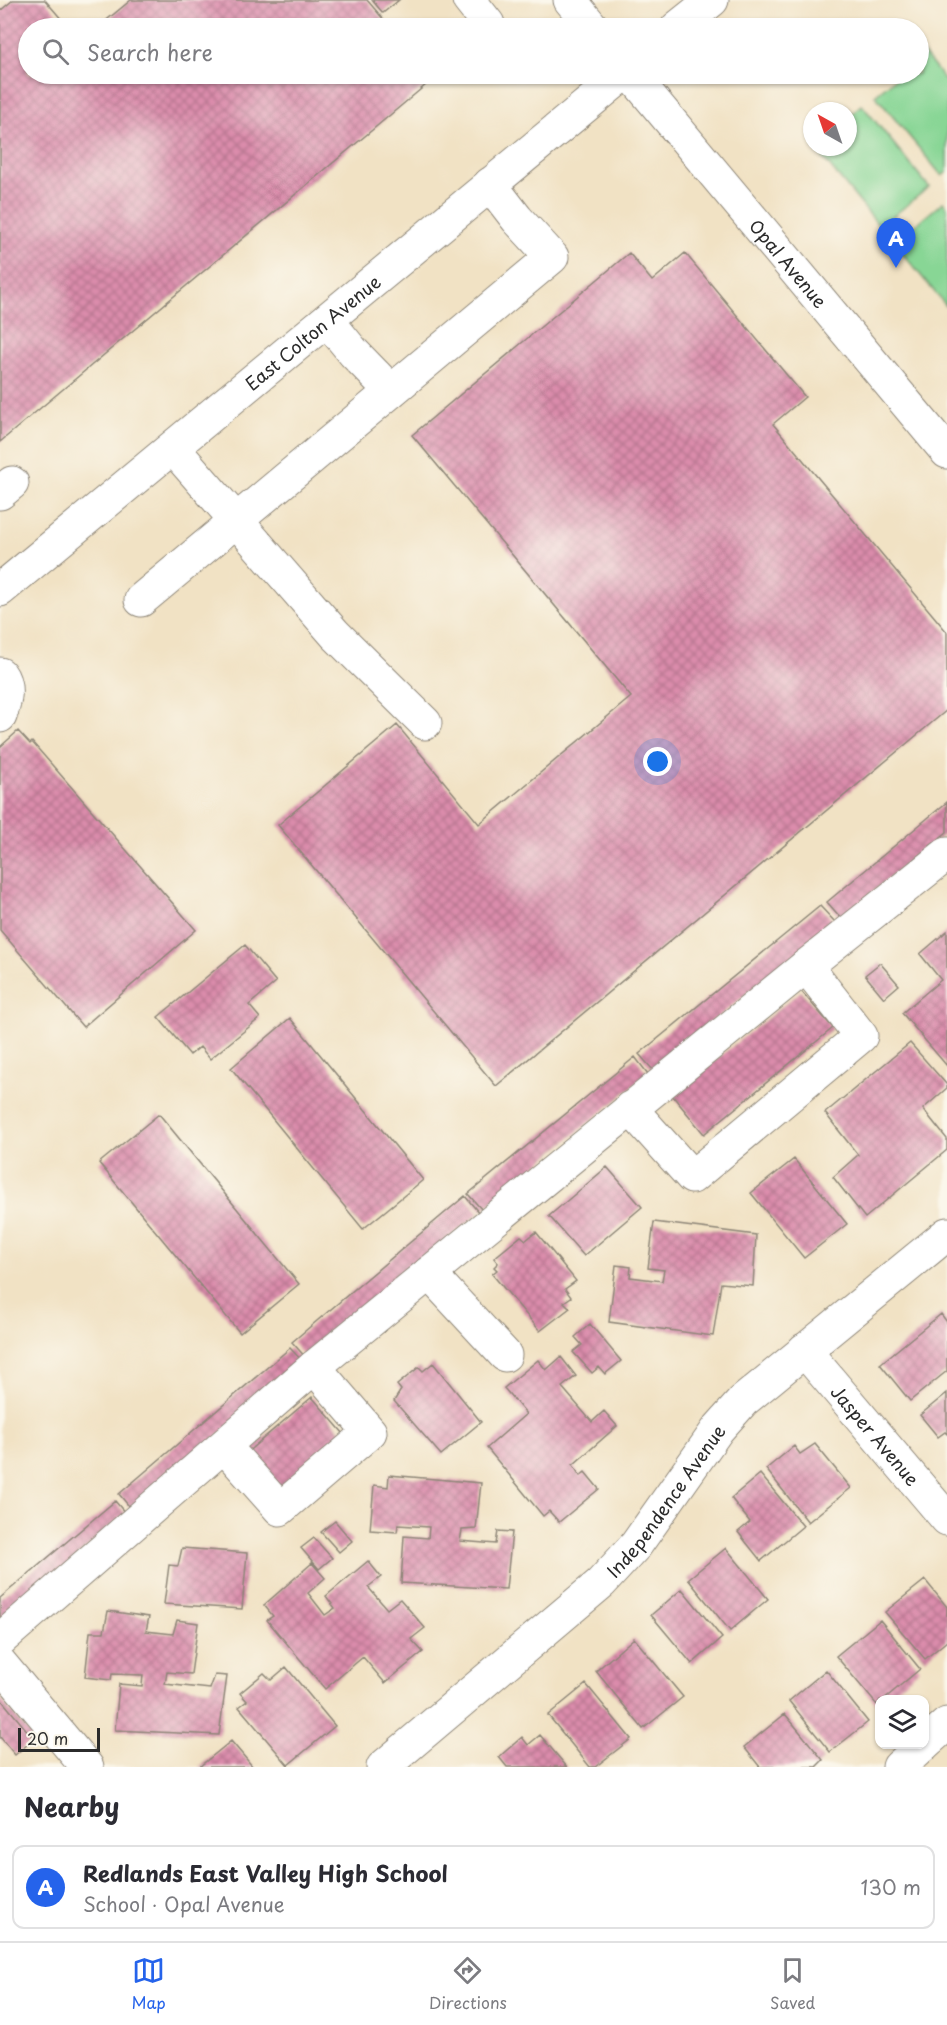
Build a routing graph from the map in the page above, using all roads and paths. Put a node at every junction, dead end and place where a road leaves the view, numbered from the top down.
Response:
1 (570, 0) edge
2 (712, 0) edge
3 (585, 18) edge
4 (690, 18) edge
5 (612, 84) edge
6 (639, 84) edge
7 (490, 184) junction
8 (327, 320) junction
9 (391, 391) junction
10 (173, 448) junction
11 (947, 452) edge
12 (236, 520) junction
13 (0, 590) edge
14 (141, 600) dead end
15 (0, 674) edge
16 (0, 716) edge
17 (425, 723) dead end
18 (947, 854) edge
19 (806, 966) junction
20 (630, 1108) junction
21 (947, 1234) edge
22 (429, 1273) junction
23 (804, 1350) junction
24 (505, 1355) dead end
25 (314, 1367) junction
26 (224, 1446) junction
27 (947, 1519) edge
28 (0, 1640) edge
29 (0, 1663) edge
30 (947, 1724) edge
31 (929, 1740) edge
32 (919, 1749) edge
33 (87, 1767) edge
34 (383, 1767) edge
35 (899, 1767) edge

1 - 3 street
2 - 4 street
5 - 7 street, East Colton Avenue
6 - 11 street, Opal Avenue
7 - 8 street, East Colton Avenue
7 - 9 street
8 - 9 street
8 - 10 street, East Colton Avenue
9 - 12 street
10 - 12 street
10 - 13 street, East Colton Avenue
12 - 14 street
12 - 17 street
15 - 16 street
18 - 19 street
19 - 20 street
19 - 20 street
20 - 22 street
21 - 23 street, Independence Avenue
22 - 24 street
22 - 25 street
23 - 27 street, Jasper Avenue
23 - 34 street, Independence Avenue
25 - 26 street
25 - 26 street
26 - 28 street
29 - 33 street
30 - 31 street
32 - 35 street

